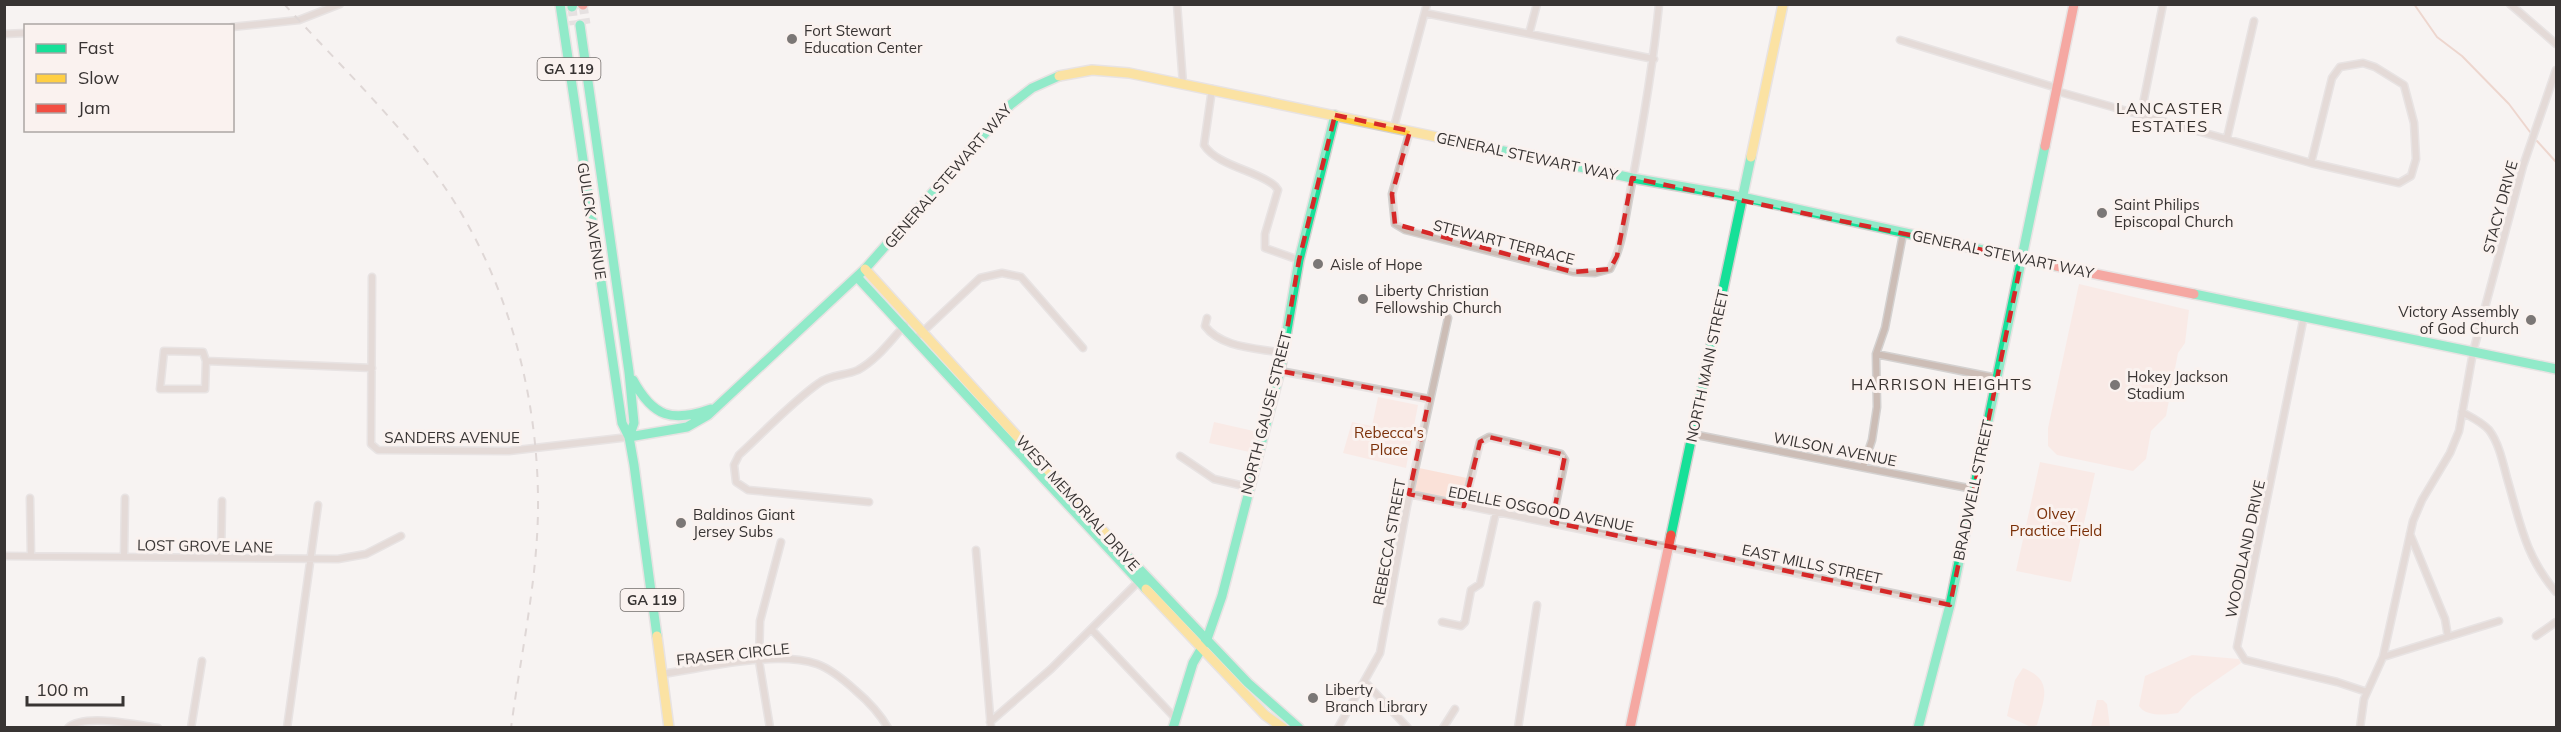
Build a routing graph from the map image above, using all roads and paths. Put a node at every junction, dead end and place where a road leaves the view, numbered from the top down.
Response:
1 (340, 4) edge
2 (560, 4) edge
3 (1177, 4) edge
4 (1427, 4) edge
5 (1537, 4) edge
6 (1659, 4) edge
7 (2074, 4) edge
8 (2163, 4) edge
9 (2510, 4) edge
10 (1782, 6) edge
11 (1425, 13) junction
12 (2254, 21) dead end
13 (580, 25) tunnel mouth
14 (234, 27) edge
15 (24, 33) edge
16 (4, 34) edge
17 (1529, 34) junction
18 (1900, 40) dead end
19 (2556, 44) edge
20 (1654, 59) junction
21 (2556, 70) edge
22 (1183, 84) junction
23 (1212, 89) junction
24 (2056, 89) junction
25 (2141, 114) junction
26 (1335, 115) junction
27 (1394, 127) junction
28 (1410, 131) junction
29 (2227, 138) junction
30 (2311, 163) junction
31 (1632, 178) junction
32 (1742, 197) junction
33 (1903, 234) junction
34 (2022, 258) junction
35 (1299, 260) junction
36 (866, 269) junction
37 (616, 276) junction
38 (372, 277) dead end
39 (857, 277) junction
40 (600, 278) junction
41 (2304, 316) junction
42 (1207, 318) dead end
43 (1448, 318) dead end
44 (906, 324) junction
45 (922, 333) junction
46 (914, 340) junction
47 (1083, 348) dead end
48 (2473, 351) junction
49 (1282, 353) junction
50 (1876, 354) junction
51 (206, 361) junction
52 (372, 368) junction
53 (2556, 369) edge
54 (1280, 370) junction
55 (629, 372) junction
56 (1997, 378) junction
57 (1429, 399) junction
58 (719, 405) junction
59 (2462, 412) junction
60 (1692, 434) junction
61 (629, 437) junction
62 (1180, 456) dead end
63 (1863, 467) junction
64 (1248, 487) junction
65 (1973, 489) junction
66 (1409, 494) junction
67 (30, 498) dead end
68 (125, 498) dead end
69 (222, 501) dead end
70 (869, 502) dead end
71 (318, 505) dead end
72 (1464, 506) junction
73 (1496, 512) junction
74 (1552, 522) junction
75 (2410, 534) junction
76 (401, 536) dead end
77 (781, 542) dead end
78 (1669, 547) junction
79 (976, 550) dead end
80 (4, 556) edge
81 (30, 556) junction
82 (124, 556) junction
83 (222, 558) junction
84 (311, 559) junction
85 (1141, 578) junction
86 (2556, 592) edge
87 (1537, 605) dead end
88 (1950, 605) junction
89 (2499, 621) dead end
90 (1442, 622) dead end
91 (2556, 622) edge
92 (1092, 630) junction
93 (2448, 636) junction
94 (2536, 636) dead end
95 (1207, 639) junction
96 (1201, 648) junction
97 (2383, 657) junction
98 (202, 661) dead end
99 (759, 661) junction
100 (662, 674) junction
101 (1365, 682) junction
102 (2367, 692) junction
103 (1455, 709) dead end
104 (1174, 723) edge
105 (991, 725) edge
106 (68, 728) edge
107 (158, 728) edge
108 (191, 728) edge
109 (287, 728) edge
110 (669, 728) edge
111 (770, 728) edge
112 (888, 728) edge
113 (1283, 728) edge
114 (1299, 728) edge
115 (1338, 728) edge
116 (1408, 728) edge
117 (1443, 728) edge
118 (1518, 728) edge
119 (1630, 728) edge
120 (1918, 728) edge
121 (2360, 728) edge

1 - 14 street
2 - 40 main road, GULICK AVENUE / GA 119
3 - 22 street
4 - 11 street
5 - 17 street
6 - 20 street
7 - 24 main road, BRADWELL STREET
8 - 25 street
9 - 19 street
10 - 32 main road, NORTH MAIN STREET
11 - 17 street
11 - 27 street
12 - 29 street
13 - 37 main road, GA 119
15 - 16 street
17 - 20 street
18 - 24 street
20 - 31 street
21 - 48 street, STACY DRIVE
22 - 23 main road, GENERAL STEWART WAY
22 - 36 main road, GENERAL STEWART WAY
23 - 26 main road, GENERAL STEWART WAY
23 - 35 street
24 - 25 street
24 - 34 main road, BRADWELL STREET
25 - 29 street
26 - 27 main road, GENERAL STEWART WAY
26 - 35 main road, NORTH GAUSE STREET
27 - 28 main road, GENERAL STEWART WAY
28 - 31 main road, GENERAL STEWART WAY
28 - 31 street, STEWART TERRACE
29 - 30 street
30 - 30 street
31 - 32 main road, GENERAL STEWART WAY
32 - 33 main road, GENERAL STEWART WAY
32 - 60 main road, NORTH MAIN STREET
33 - 34 main road, GENERAL STEWART WAY
33 - 50 street
34 - 41 main road, GENERAL STEWART WAY
34 - 56 main road, BRADWELL STREET
35 - 49 main road, NORTH GAUSE STREET
36 - 39 main road, GENERAL STEWART WAY
36 - 44 main road, WEST MEMORIAL DRIVE
37 - 40 main road
37 - 55 main road, GA 119
38 - 52 street, SANDERS AVENUE
39 - 44 main road, WEST MEMORIAL DRIVE
39 - 58 main road, GENERAL STEWART WAY
40 - 61 main road, GULICK AVENUE / GA 119
41 - 48 main road, GENERAL STEWART WAY
41 - 102 street, WOODLAND DRIVE
42 - 49 street
43 - 57 street, REBECCA STREET
44 - 45 main road, WEST MEMORIAL DRIVE
44 - 46 main road, WEST MEMORIAL DRIVE
44 - 70 street
45 - 46 street
45 - 47 street
45 - 85 main road, WEST MEMORIAL DRIVE
46 - 85 main road, WEST MEMORIAL DRIVE
48 - 53 main road, GENERAL STEWART WAY
48 - 59 street, STACY DRIVE
49 - 54 main road, NORTH GAUSE STREET
50 - 56 street
50 - 63 street
51 - 51 street
51 - 52 street
52 - 61 street, SANDERS AVENUE
54 - 57 street
54 - 64 main road, NORTH GAUSE STREET
55 - 58 main road
55 - 61 main road, GA 119
56 - 65 main road, BRADWELL STREET
57 - 66 street, REBECCA STREET
58 - 61 main road, GENERAL STEWART WAY
59 - 75 street, STACY DRIVE
59 - 86 street
60 - 63 street, WILSON AVENUE
60 - 78 main road, NORTH MAIN STREET
61 - 100 main road, GA 119
62 - 64 street
63 - 65 street, WILSON AVENUE
64 - 95 main road, NORTH GAUSE STREET
65 - 88 main road, BRADWELL STREET
66 - 72 street, EDELLE OSGOOD AVENUE
66 - 101 street, REBECCA STREET
67 - 81 street
68 - 82 street
69 - 83 street
71 - 84 street
72 - 73 street, EDELLE OSGOOD AVENUE
72 - 74 street
73 - 74 street, EDELLE OSGOOD AVENUE
73 - 90 street
74 - 78 street, EDELLE OSGOOD AVENUE
75 - 93 street
75 - 97 street, STACY DRIVE
76 - 84 street, LOST GROVE LANE
77 - 99 street
78 - 88 street, EAST MILLS STREET
78 - 119 main road, NORTH MAIN STREET
79 - 105 street
80 - 81 street, LOST GROVE LANE
81 - 82 street, LOST GROVE LANE
82 - 83 street, LOST GROVE LANE
83 - 84 street, LOST GROVE LANE
84 - 109 street
85 - 92 street
85 - 95 main road, WEST MEMORIAL DRIVE
85 - 96 main road, WEST MEMORIAL DRIVE
87 - 118 street
88 - 120 main road, BRADWELL STREET
89 - 93 street
91 - 94 street
92 - 104 street
92 - 105 street
93 - 97 street
95 - 96 main road, NORTH GAUSE STREET
95 - 114 main road, WEST MEMORIAL DRIVE
96 - 104 main road, NORTH GAUSE STREET
96 - 113 main road, WEST MEMORIAL DRIVE
97 - 102 street, STACY DRIVE
98 - 108 street
99 - 100 street, FRASER CIRCLE
99 - 111 street
99 - 112 street, FRASER CIRCLE
100 - 110 main road, GA 119
101 - 115 street, REBECCA STREET
101 - 116 street
102 - 121 street, STACY DRIVE
103 - 117 street
106 - 107 street

